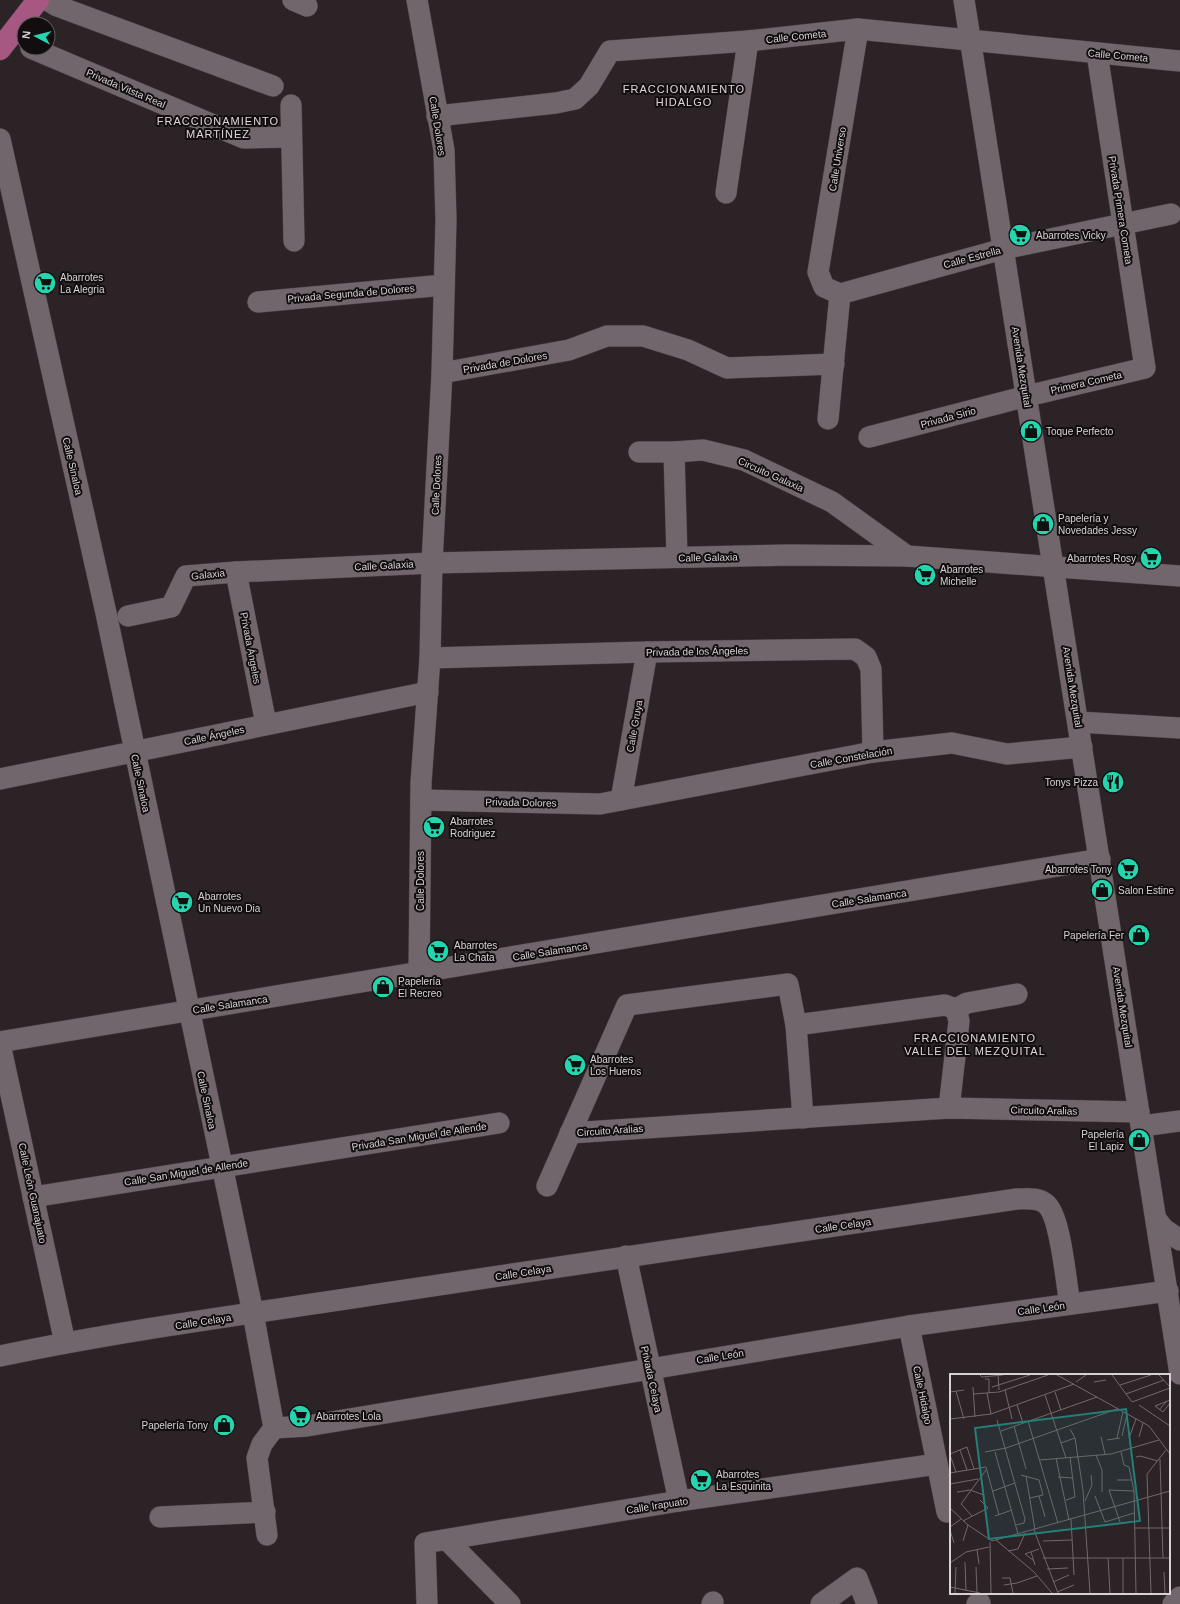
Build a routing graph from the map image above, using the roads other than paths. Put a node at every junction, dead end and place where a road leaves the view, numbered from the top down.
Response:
1 (38, 0) edge
2 (47, 0) edge
3 (417, 0) edge
4 (964, 0) edge
5 (858, 29) junction
6 (748, 41) junction
7 (971, 41) junction
8 (11, 44) edge
9 (1097, 53) junction
10 (51, 56) edge
11 (1180, 61) edge
12 (273, 86) dead end
13 (291, 105) dead end
14 (436, 116) junction
15 (290, 137) junction
16 (0, 139) edge
17 (726, 193) dead end
18 (1171, 214) dead end
19 (1123, 224) junction
20 (294, 242) dead end
21 (1003, 249) junction
22 (444, 285) junction
23 (832, 290) junction
24 (258, 302) dead end
25 (834, 364) junction
26 (1145, 368) joint
27 (442, 373) junction
28 (1027, 396) junction
29 (828, 420) dead end
30 (868, 437) dead end
31 (639, 452) dead end
32 (674, 452) junction
33 (907, 556) junction
34 (677, 557) junction
35 (432, 563) junction
36 (1054, 567) junction
37 (236, 572) junction
38 (1180, 576) edge
39 (128, 616) dead end
40 (647, 652) junction
41 (430, 658) junction
42 (428, 692) junction
43 (1078, 722) junction
44 (266, 724) junction
45 (1180, 728) edge
46 (1082, 747) junction
47 (134, 752) junction
48 (873, 752) junction
49 (0, 779) edge
50 (420, 800) junction
51 (621, 800) junction
52 (1100, 859) junction
53 (420, 973) junction
54 (1016, 994) dead end
55 (956, 1008) junction
56 (188, 1011) junction
57 (796, 1025) junction
58 (0, 1043) edge
59 (6, 1100) edge
60 (949, 1108) junction
61 (803, 1118) junction
62 (1140, 1119) junction
63 (1180, 1121) edge
64 (499, 1123) dead end
65 (570, 1133) junction
66 (340, 1148) joint
67 (221, 1167) junction
68 (547, 1186) dead end
69 (33, 1197) junction
70 (1156, 1220) junction
71 (1180, 1240) edge
72 (626, 1256) junction
73 (1168, 1291) junction
74 (1070, 1304) junction
75 (253, 1313) junction
76 (909, 1326) junction
77 (65, 1343) junction
78 (0, 1356) edge
79 (650, 1368) junction
80 (1180, 1374) edge
81 (274, 1428) junction
82 (937, 1464) junction
83 (679, 1502) junction
84 (265, 1512) junction
85 (947, 1512) dead end
86 (160, 1517) dead end
87 (267, 1535) dead end
88 (447, 1540) junction
89 (1180, 1597) edge
90 (427, 1604) edge
91 (510, 1604) edge
92 (821, 1604) edge
93 (867, 1604) edge
94 (1173, 1604) edge

1 - 8 main road
2 - 12 street
3 - 14 street, Calle Dolores
4 - 7 street, Avenida Mezquital
5 - 6 street, Calle Cometa
5 - 7 street, Calle Cometa
5 - 23 street, Calle Universo
6 - 14 street, Calle Cometa
6 - 17 street
7 - 9 street, Calle Cometa
7 - 21 street, Avenida Mezquital
9 - 11 street, Calle Cometa
9 - 19 street, Privada Primera Cometa
10 - 15 street, Privada Vitsta Real
13 - 15 street
14 - 22 street, Calle Dolores
15 - 20 street
16 - 47 street, Calle Sinaloa
18 - 19 street, Calle Estrella
19 - 21 street, Calle Estrella
19 - 26 street, Privada Primera Cometa
21 - 23 street, Calle Estrella
21 - 28 street, Avenida Mezquital
22 - 24 street, Privada Segunda de Dolores
22 - 27 street, Calle Dolores
23 - 25 street
25 - 27 street, Privada de Dolores
25 - 29 street
26 - 28 street, Primera Cometa
27 - 35 street, Calle Dolores
28 - 30 street, Privada Sirio
28 - 36 street, Avenida Mezquital
31 - 32 street, Circuito Galaxia
32 - 33 street, Circuito Galaxia
32 - 34 street
33 - 34 street, Calle Galaxia
33 - 36 street, Calle Galaxia
34 - 35 street, Calle Galaxia
35 - 37 street, Calle Galaxia
35 - 41 street, Calle Dolores
36 - 38 street, Calle Galaxia
36 - 43 street, Avenida Mezquital
37 - 39 street, Galaxia
37 - 44 street, Privada Ángeles
40 - 41 street, Privada de los Ángeles
40 - 48 street, Privada de los Ángeles
40 - 51 street, Calle Gruya
41 - 42 street, Calle Dolores
42 - 44 street, Calle Ángeles
42 - 50 street, Calle Dolores
43 - 45 street
43 - 46 street, Avenida Mezquital
44 - 47 street, Calle Ángeles
46 - 48 street, Calle Constelación
46 - 52 street, Avenida Mezquital
47 - 49 street, Calle Ángeles
47 - 56 street, Calle Sinaloa
48 - 51 street, Calle Constelación
50 - 51 street, Privada Dolores
50 - 53 street, Calle Dolores
52 - 53 street, Calle Salamanca
52 - 62 street, Avenida Mezquital
53 - 56 street, Calle Salamanca
54 - 55 street
55 - 57 street
55 - 60 street
56 - 58 street, Calle Salamanca
56 - 67 street, Calle Sinaloa
57 - 61 street, Circuito Aralias
57 - 65 street, Circuito Aralias
58 - 59 street, Calle León Guanajuato
59 - 69 street, Calle León Guanajuato
60 - 61 street, Circuito Aralias
60 - 62 street, Circuito Aralias
61 - 65 street, Circuito Aralias
62 - 63 street, Circuito Aralias
62 - 70 street, Avenida Mezquital
64 - 66 street, Privada San Miguel de Allende
65 - 68 street
66 - 67 street, Calle San Miguel de Allende
67 - 69 street, Calle San Miguel de Allende
67 - 75 street, Calle Sinaloa
69 - 77 street, Calle León Guanajuato
70 - 71 street
70 - 73 street, Avenida Mezquital
72 - 74 street, Calle Celaya
72 - 75 street, Calle Celaya
72 - 79 street, Privada Celaya
73 - 74 street, Calle León
73 - 80 street, Avenida Mezquital
74 - 76 street, Calle León
75 - 77 street, Calle Celaya
75 - 81 street, Calle Sinaloa
76 - 79 street, Calle León
76 - 82 street, Calle Hidalgo
77 - 78 street, Calle Celaya
79 - 81 street, Calle León
79 - 83 street, Privada Celaya
81 - 84 street
82 - 83 street, Calle Irapuato
82 - 85 street, Calle Hidalgo
83 - 88 street, Calle Irapuato
84 - 86 street
84 - 87 street
88 - 90 street, Calle Irapuato
88 - 91 street
89 - 94 street
92 - 93 street

